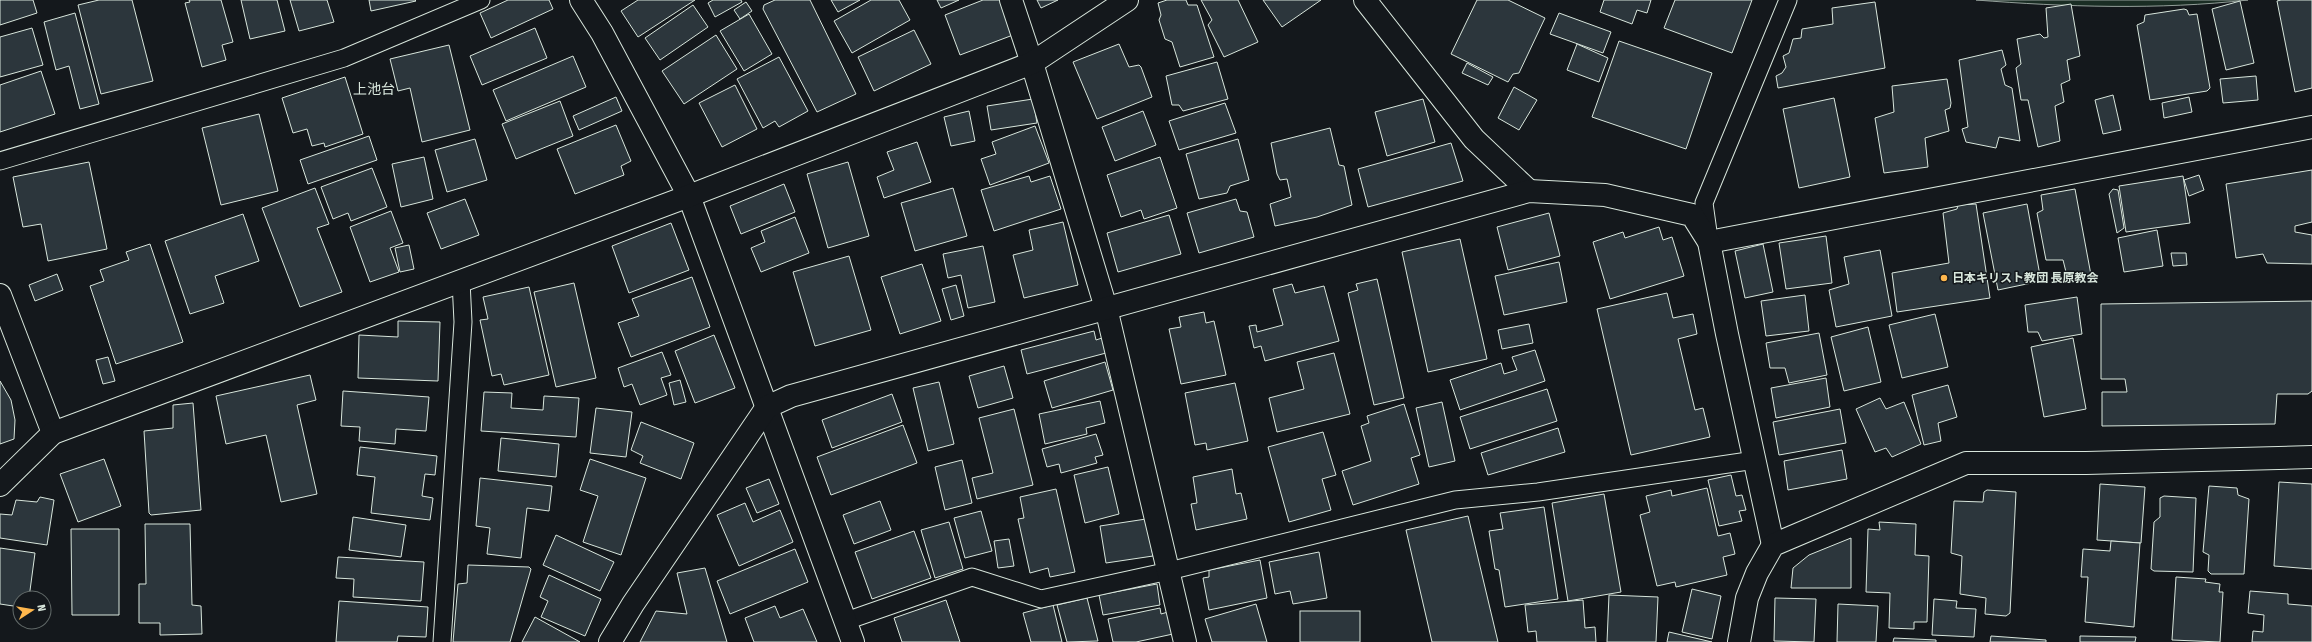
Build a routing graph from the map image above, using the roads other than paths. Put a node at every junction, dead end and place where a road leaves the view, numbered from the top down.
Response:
1 (481, 0) edge
2 (581, 0) edge
3 (1011, 0) edge
4 (1127, 0) edge
5 (1365, 0) edge
6 (1788, 0) edge
7 (1032, 63) junction
8 (2312, 127) edge
9 (0, 161) edge
10 (1529, 191) junction
11 (689, 196) junction
12 (1710, 242) junction
13 (461, 281) junction
14 (0, 295) edge
15 (1106, 308) junction
16 (767, 407) junction
17 (53, 433) junction
18 (2312, 457) edge
19 (1754, 460) junction
20 (0, 486) edge
21 (1773, 544) junction
22 (1169, 571) junction
23 (846, 621) junction
24 (442, 642) edge
25 (610, 642) edge
26 (853, 642) edge
27 (1185, 642) edge
28 (1739, 642) edge

1 - 9 lane
2 - 11 street
3 - 7 street
4 - 7 street
5 - 10 street
6 - 12 lane
7 - 11 street
7 - 15 street
8 - 12 street
10 - 12 street
10 - 15 street
11 - 13 street
11 - 16 street
12 - 19 street
13 - 17 street
13 - 24 lane
14 - 17 street
15 - 16 street
15 - 22 street
16 - 23 street
16 - 25 street
17 - 20 street
18 - 21 street
19 - 21 street
19 - 22 lane
21 - 28 street
22 - 23 lane
22 - 27 street
23 - 26 street

